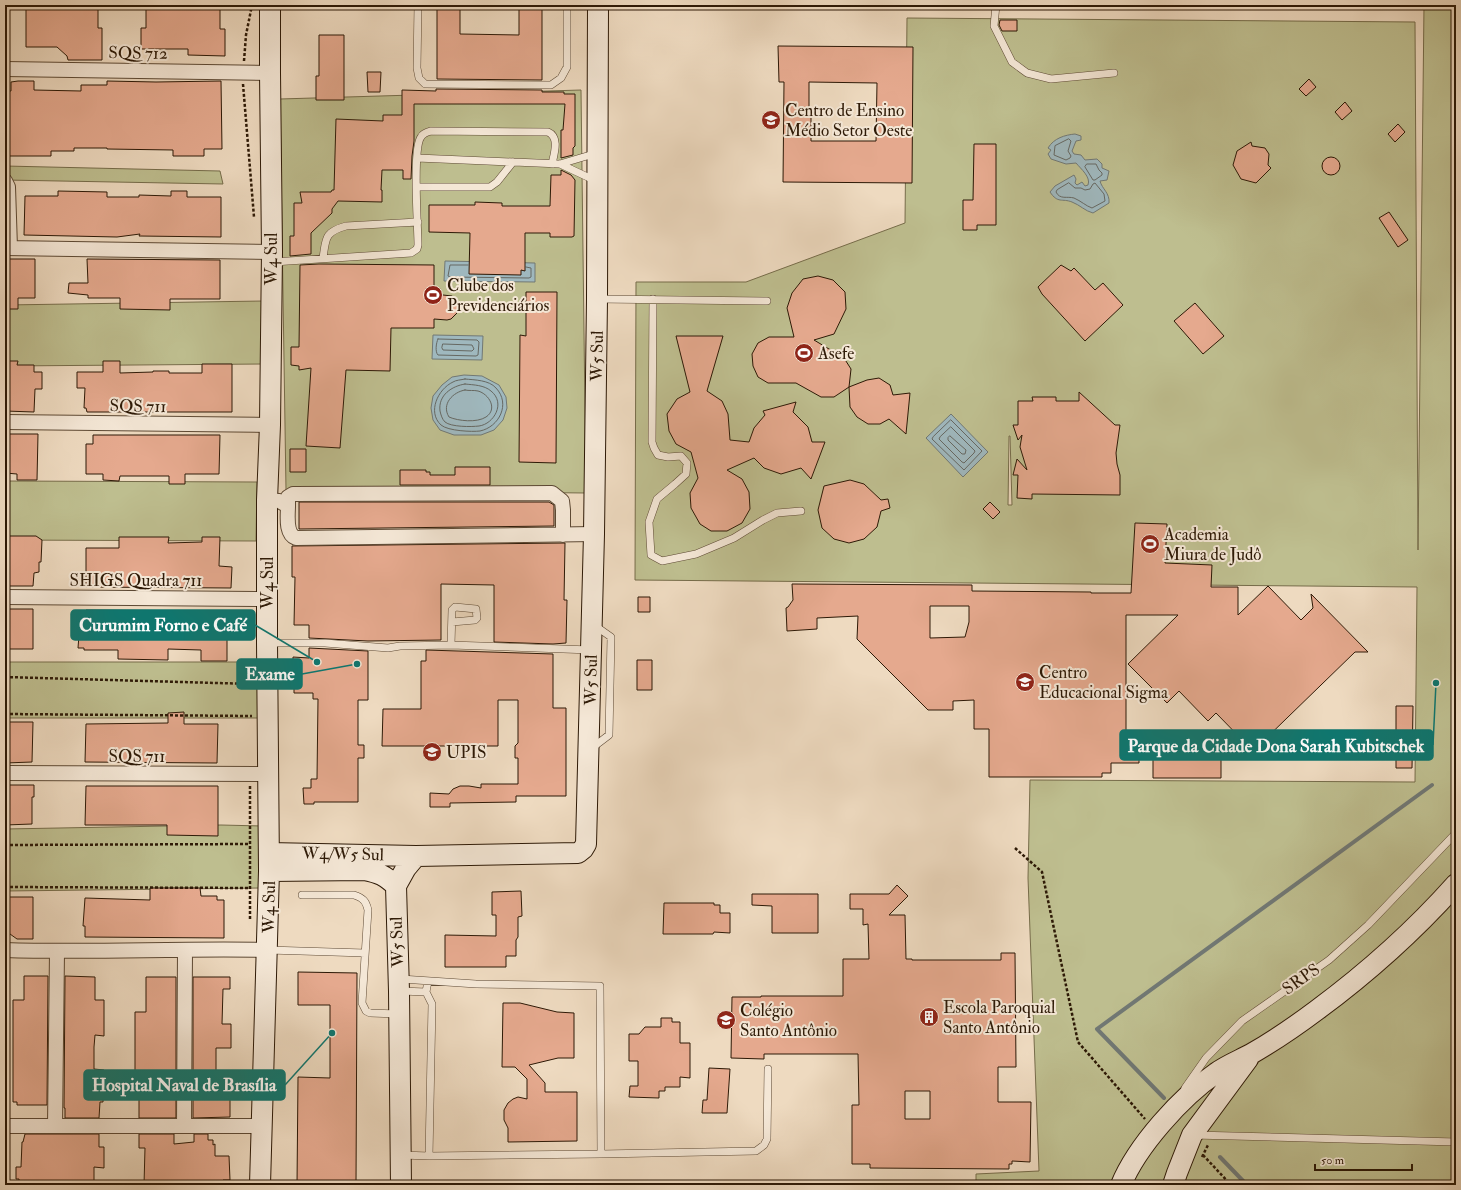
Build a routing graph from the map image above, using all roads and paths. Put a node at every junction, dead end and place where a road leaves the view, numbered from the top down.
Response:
1 (270, 5) edge
2 (418, 5) edge
3 (567, 5) edge
4 (598, 5) edge
5 (607, 5) edge
6 (996, 5) edge
7 (598, 32) junction
8 (5, 69) edge
9 (270, 73) junction
10 (1114, 73) dead end
11 (597, 153) junction
12 (416, 158) junction
13 (513, 162) junction
14 (552, 164) junction
15 (560, 164) junction
16 (5, 180) edge
17 (597, 182) junction
18 (416, 187) junction
19 (418, 222) junction
20 (8, 248) edge
21 (272, 257) junction
22 (323, 258) junction
23 (597, 299) junction
24 (653, 299) junction
25 (767, 301) dead end
26 (5, 422) edge
27 (270, 425) junction
28 (267, 500) junction
29 (288, 506) junction
30 (800, 511) dead end
31 (594, 534) junction
32 (563, 535) junction
33 (5, 597) edge
34 (267, 599) junction
35 (452, 622) dead end
36 (592, 624) junction
37 (267, 643) junction
38 (451, 645) junction
39 (591, 650) junction
40 (5, 677) edge
41 (268, 684) junction
42 (5, 714) edge
43 (268, 716) junction
44 (589, 751) junction
45 (5, 773) edge
46 (269, 774) junction
47 (1456, 833) edge
48 (5, 845) edge
49 (1015, 848) dead end
50 (416, 856) junction
51 (269, 864) junction
52 (1456, 884) edge
53 (396, 886) junction
54 (5, 887) edge
55 (302, 894) dead end
56 (5, 950) edge
57 (186, 950) junction
58 (268, 950) junction
59 (57, 952) junction
60 (365, 952) junction
61 (428, 981) junction
62 (399, 985) junction
63 (426, 992) junction
64 (398, 1014) junction
65 (1252, 1053) junction
66 (768, 1069) dead end
67 (5, 1126) edge
68 (55, 1126) junction
69 (184, 1126) junction
70 (262, 1126) junction
71 (1155, 1131) junction
72 (1192, 1135) junction
73 (1212, 1136) junction
74 (1456, 1142) edge
75 (601, 1154) junction
76 (400, 1155) junction
77 (429, 1156) junction
78 (1203, 1156) junction
79 (1200, 1163) dead end
80 (260, 1185) edge
81 (401, 1185) edge
82 (1121, 1185) edge
83 (1173, 1185) edge
84 (1231, 1185) edge

1 - 9 main road, W4 Sul
2 - 3 lane
4 - 7 main road, W5 Sul
5 - 7 main road
6 - 10 lane
7 - 11 main road, W5 Sul
8 - 9 street, SQS 712
9 - 21 main road, W4 Sul
11 - 15 lane
11 - 17 main road, W5 Sul
12 - 13 lane
12 - 14 lane
12 - 18 lane
13 - 14 lane
13 - 18 lane
14 - 15 lane
15 - 17 lane
16 - 20 street
17 - 23 main road, W5 Sul
18 - 19 lane
19 - 22 lane
19 - 22 lane
20 - 21 street
21 - 22 lane
21 - 27 main road, W4 Sul
23 - 24 lane
23 - 31 main road, W5 Sul
24 - 25 lane
24 - 30 lane
26 - 27 street, SQS 711
27 - 28 main road, W4 Sul
28 - 29 street
28 - 34 main road, W4 Sul
29 - 32 street
29 - 32 street
31 - 32 street
31 - 36 main road, W5 Sul
33 - 34 street, SHIGS Quadra 711
34 - 37 main road, W4 Sul
35 - 38 lane
36 - 39 main road, W5 Sul
36 - 44 lane
37 - 38 lane
37 - 41 main road, W4 Sul
38 - 39 lane
39 - 44 main road, W5 Sul
40 - 41 path
41 - 43 main road, W4 Sul
42 - 43 path
43 - 46 main road, W4 Sul
44 - 50 main road, W5 Sul
45 - 46 street, SQS 711
46 - 51 main road, W4 Sul
47 - 71 lane, SRPS
48 - 51 path
49 - 71 path
50 - 51 main road, W4/W5 Sul
50 - 53 main road
51 - 53 main road, W4/W5 Sul
51 - 54 path
51 - 58 main road, W4 Sul
52 - 65 main road, SRPS
53 - 62 main road, W5 Sul
55 - 60 lane
56 - 59 street
57 - 58 street
57 - 59 street
57 - 69 street
58 - 60 lane
58 - 70 main road, W4 Sul
59 - 68 street
60 - 64 lane
61 - 62 lane
61 - 63 lane
61 - 75 lane
62 - 63 lane
62 - 64 main road, W5 Sul
63 - 77 lane
64 - 76 main road, W5 Sul
65 - 71 main road, SRPS
65 - 72 main road, SRPS
66 - 75 lane
67 - 68 street
68 - 69 street
69 - 70 street
70 - 80 main road, W4 Sul
71 - 82 main road, SRPS
72 - 73 lane
72 - 83 main road, SRPS
73 - 74 lane
73 - 78 path
75 - 77 lane
76 - 77 lane
76 - 81 main road, W5 Sul
78 - 79 path
78 - 84 path

